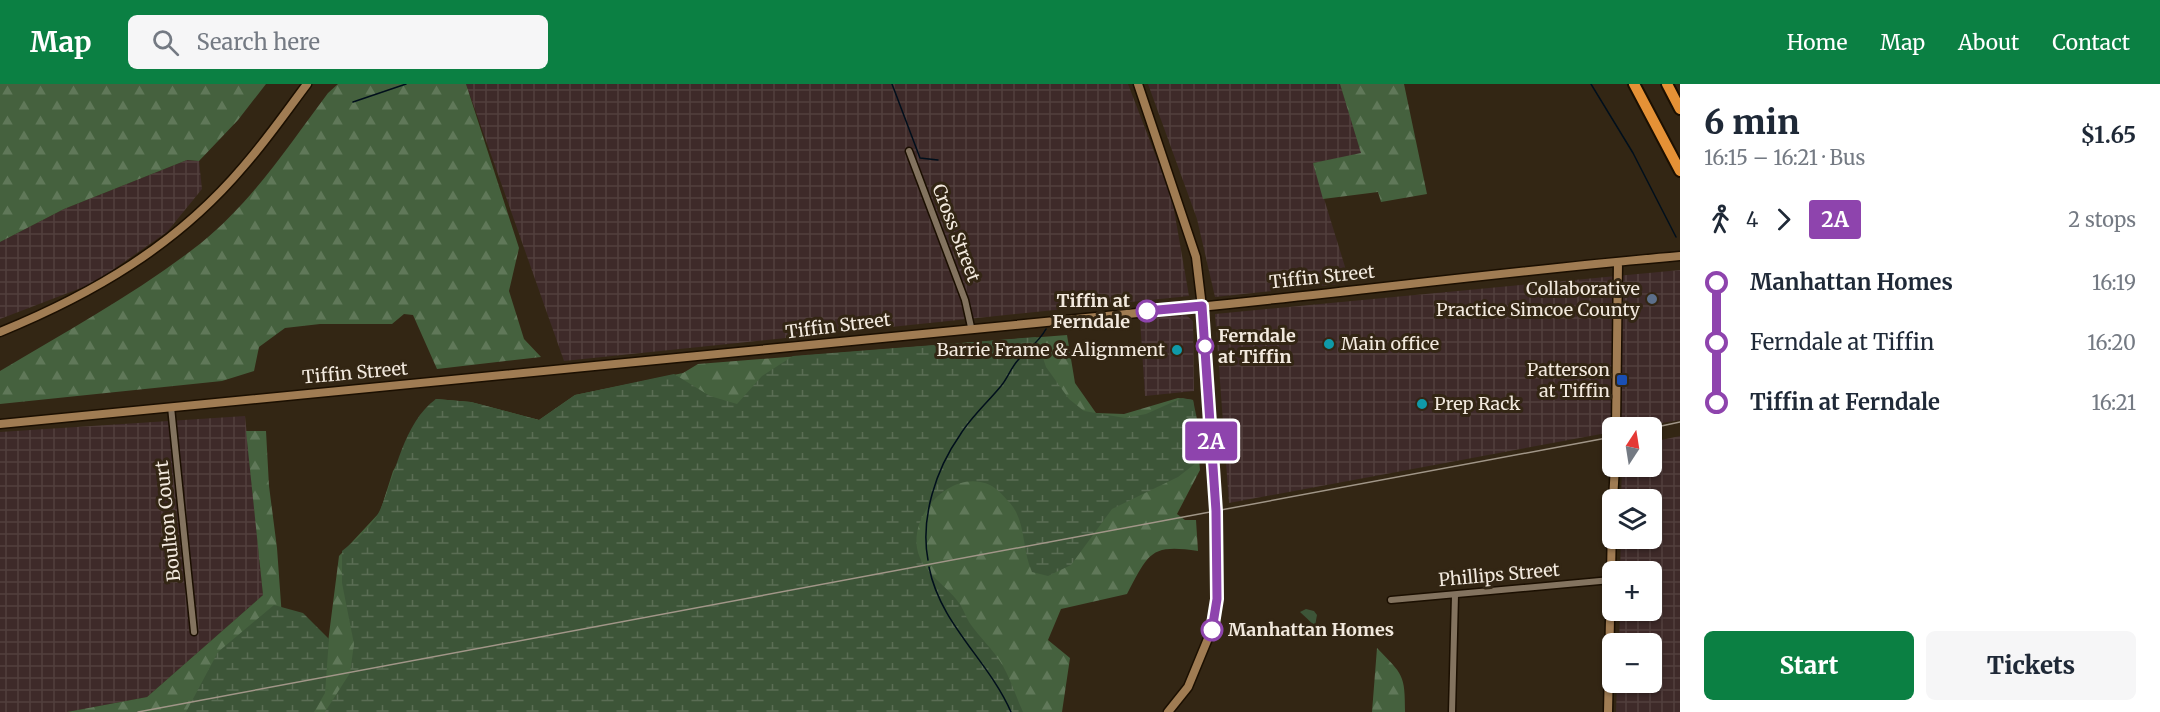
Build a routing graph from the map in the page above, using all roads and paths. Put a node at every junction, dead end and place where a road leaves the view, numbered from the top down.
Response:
1 (307, 84) edge
2 (1138, 84) edge
3 (1634, 84) edge
4 (1667, 84) edge
5 (1680, 109) edge
6 (909, 151) dead end
7 (1680, 171) edge
8 (1680, 256) edge
9 (1618, 262) junction
10 (1202, 306) junction
11 (971, 327) junction
12 (0, 332) edge
13 (171, 408) junction
14 (1616, 417) edge
15 (0, 424) edge
16 (1602, 581) edge
17 (1455, 595) junction
18 (1391, 600) dead end
19 (1610, 621) edge
20 (194, 632) dead end
21 (1168, 712) edge
22 (1452, 712) edge
23 (1608, 712) edge

1 - 12 street
2 - 10 street
3 - 7 highway
4 - 5 highway
6 - 11 street, Cross Street
8 - 9 street, Tiffin Street
9 - 10 street, Tiffin Street
9 - 14 street
10 - 11 street, Tiffin Street
10 - 21 street
11 - 13 street, Tiffin Street
13 - 15 street, Tiffin Street
13 - 20 street, Boulton Court
16 - 17 street, Phillips Street
17 - 18 street, Phillips Street
17 - 22 street
19 - 23 street

